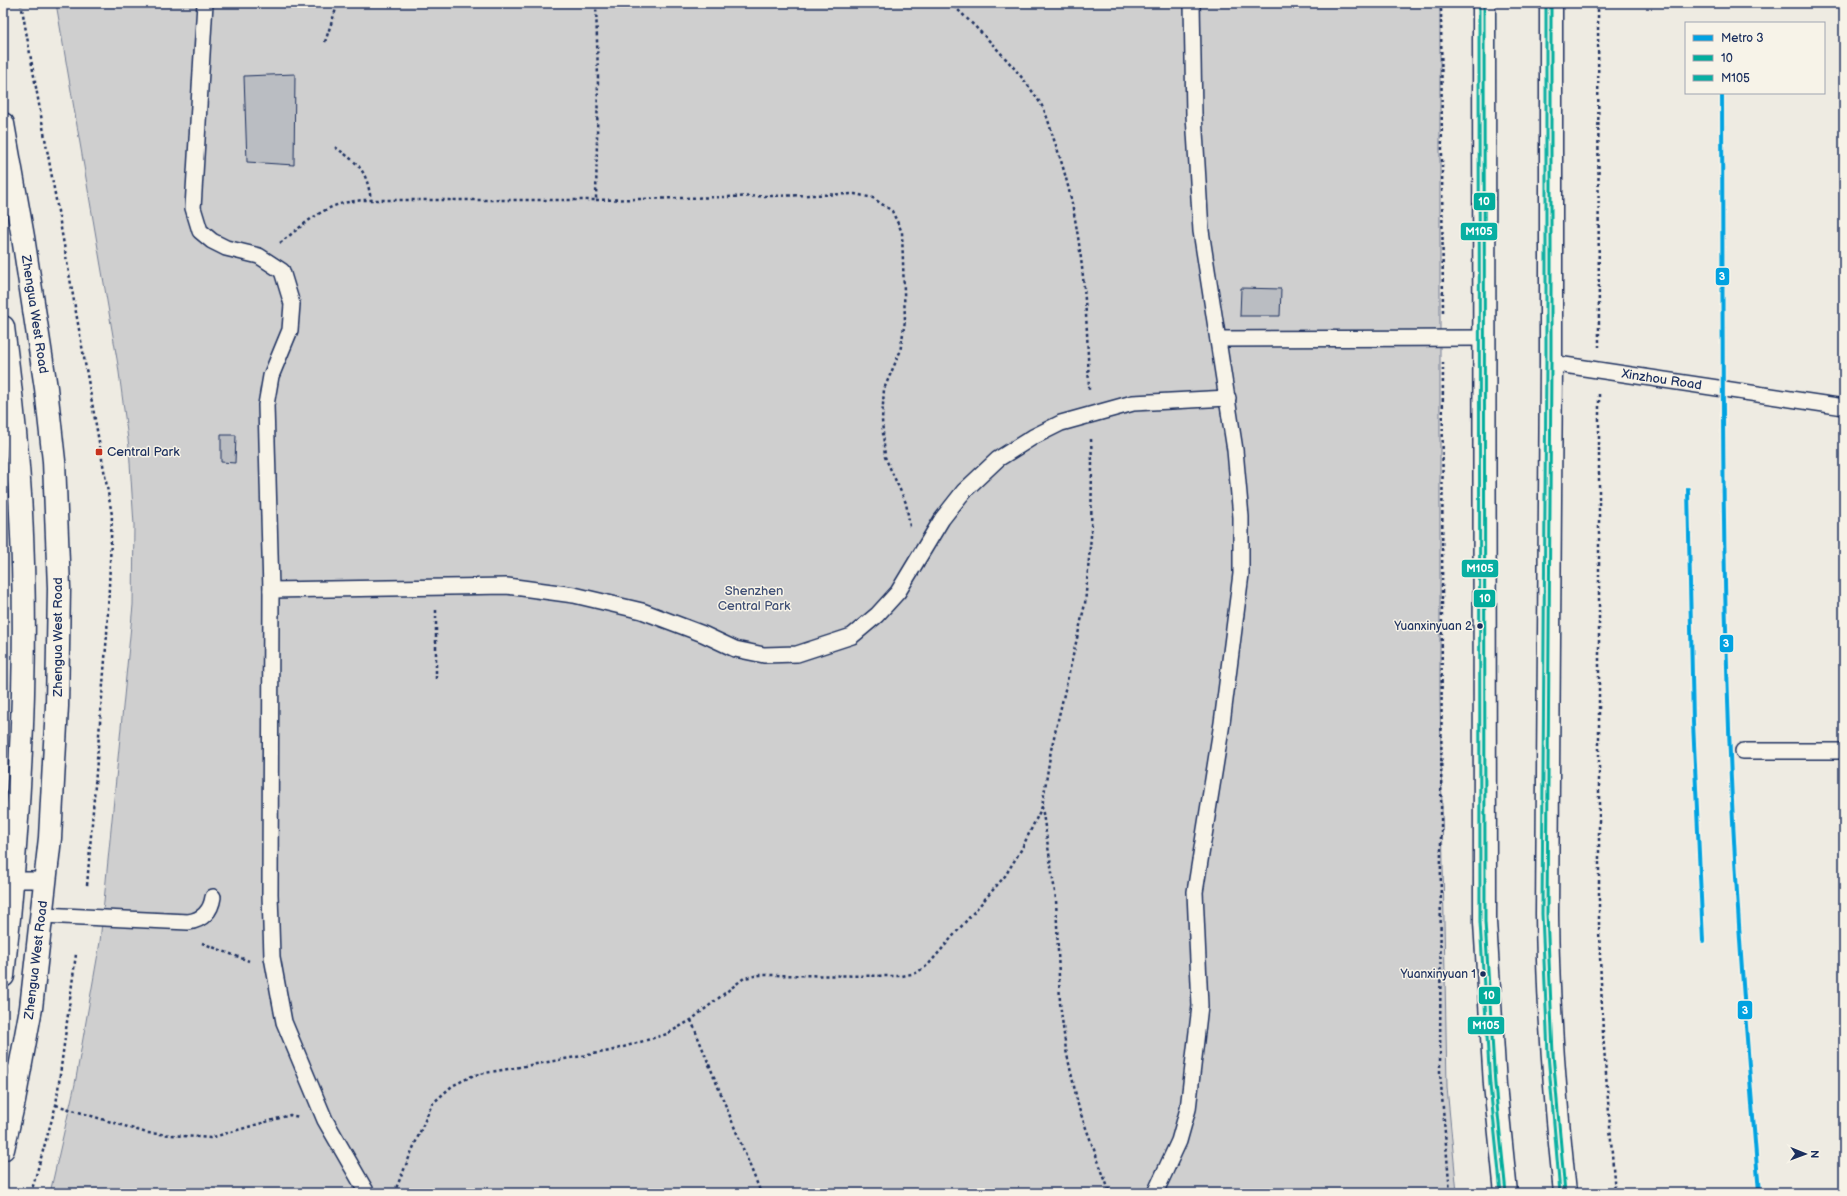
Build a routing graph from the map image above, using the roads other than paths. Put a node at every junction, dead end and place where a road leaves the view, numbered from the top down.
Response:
1 (205, 3) edge
2 (1192, 3) edge
3 (1484, 3) edge
4 (1551, 3) edge
5 (3, 124) edge
6 (3, 327) edge
7 (1485, 338) junction
8 (1218, 339) junction
9 (1551, 363) junction
10 (1228, 398) junction
11 (1844, 407) edge
12 (272, 590) junction
13 (1743, 751) dead end
14 (1844, 751) edge
15 (8, 880) edge
16 (45, 880) junction
17 (213, 896) dead end
18 (42, 915) junction
19 (3, 976) edge
20 (3, 1149) edge
21 (367, 1193) edge
22 (1155, 1193) edge
23 (1506, 1193) edge
24 (1565, 1193) edge

1 - 12 lane
2 - 8 lane
3 - 7 main road
4 - 9 main road
5 - 16 main road, Zhengua West Road
6 - 15 main road
7 - 8 lane
7 - 23 main road
8 - 10 lane
9 - 11 lane, Xinzhou Road
9 - 24 main road
10 - 12 lane
10 - 22 lane
12 - 21 lane
13 - 14 lane
15 - 16 lane
15 - 19 main road
16 - 18 main road, Zhengua West Road
17 - 18 lane
18 - 20 main road, Zhengua West Road

